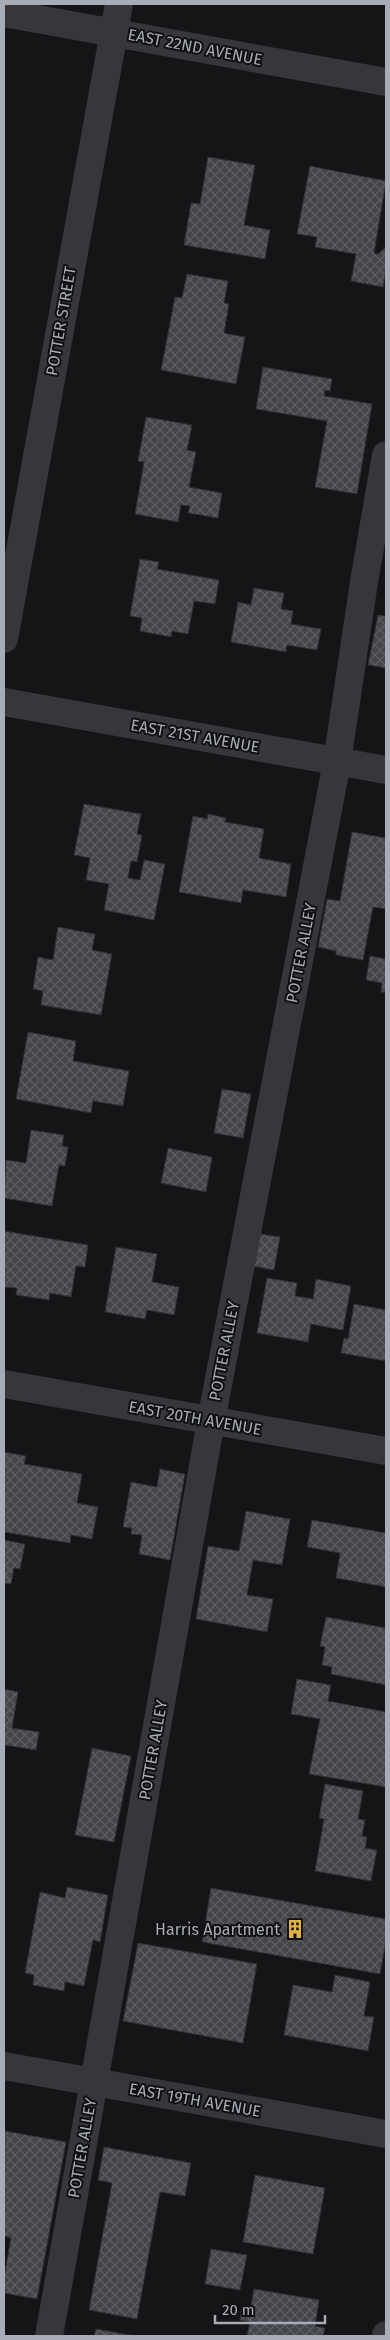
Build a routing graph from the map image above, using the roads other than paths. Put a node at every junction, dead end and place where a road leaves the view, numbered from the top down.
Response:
1 (119, 4) edge
2 (4, 13) edge
3 (114, 32) junction
4 (386, 82) edge
5 (386, 455) edge
6 (4, 639) edge
7 (4, 702) edge
8 (337, 762) junction
9 (386, 770) edge
10 (4, 1384) edge
11 (211, 1420) junction
12 (386, 1452) edge
13 (4, 2066) edge
14 (94, 2082) junction
15 (386, 2134) edge
16 (49, 2336) edge

1 - 3 street, POTTER STREET
2 - 3 street, EAST 22ND AVENUE
3 - 4 street, EAST 22ND AVENUE
3 - 6 street, POTTER STREET
5 - 8 street, POTTER ALLEY
7 - 8 street, EAST 21ST AVENUE
8 - 9 street, EAST 21ST AVENUE
8 - 11 street, POTTER ALLEY
10 - 11 street, EAST 20TH AVENUE
11 - 12 street, EAST 20TH AVENUE
11 - 14 street, POTTER ALLEY
13 - 14 street, EAST 19TH AVENUE
14 - 15 street, EAST 19TH AVENUE
14 - 16 street, POTTER ALLEY

